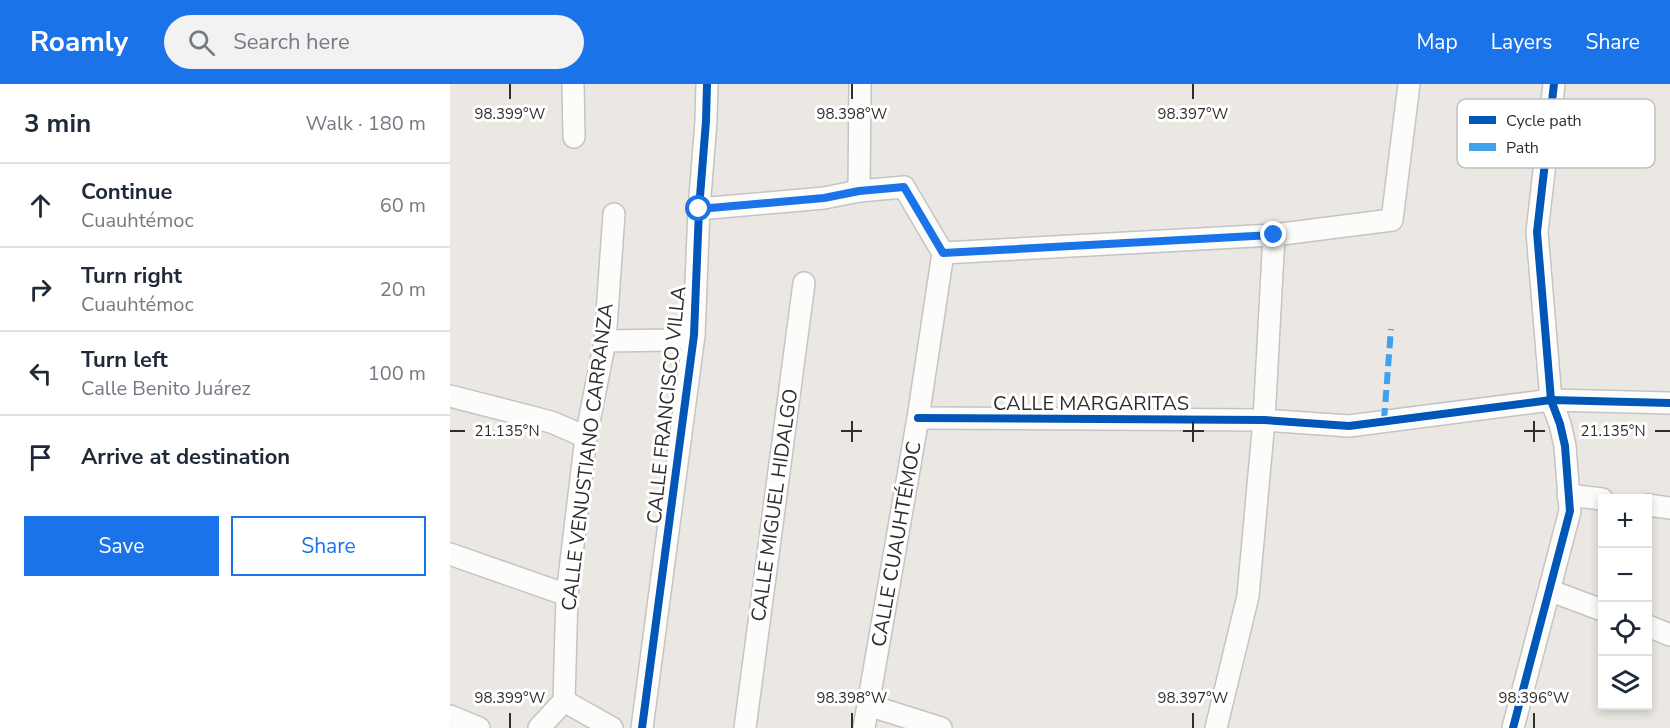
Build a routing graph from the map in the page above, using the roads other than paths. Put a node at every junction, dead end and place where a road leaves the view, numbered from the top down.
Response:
1 (573, 84) edge
2 (707, 84) edge
3 (860, 84) edge
4 (1409, 84) edge
5 (1554, 84) edge
6 (1552, 99) edge
7 (574, 137) dead end
8 (1544, 168) edge
9 (859, 191) junction
10 (699, 209) junction
11 (614, 214) dead end
12 (1274, 235) junction
13 (943, 253) junction
14 (804, 283) dead end
15 (694, 335) junction
16 (605, 341) junction
17 (450, 396) edge
18 (1551, 400) junction
19 (1670, 403) edge
20 (918, 418) junction
21 (1264, 420) junction
22 (586, 437) junction
23 (1568, 495) junction
24 (1598, 499) edge
25 (1652, 506) edge
26 (1670, 508) edge
27 (450, 554) edge
28 (1551, 591) junction
29 (567, 595) junction
30 (1598, 609) edge
31 (1652, 628) edge
32 (1670, 635) edge
33 (564, 700) junction
34 (868, 705) junction
35 (450, 716) edge
36 (479, 728) edge
37 (539, 728) edge
38 (612, 728) edge
39 (642, 728) edge
40 (745, 728) edge
41 (864, 728) edge
42 (941, 728) edge
43 (1216, 728) edge
44 (1513, 728) edge

1 - 7 street
2 - 10 street, CALLE FRANCISCO VILLA
3 - 9 street
4 - 12 street
5 - 6 street
8 - 18 street
9 - 10 street
9 - 13 street
10 - 15 street, CALLE FRANCISCO VILLA
11 - 16 street, CALLE VENUSTIANO CARRANZA
12 - 13 street
12 - 21 street
13 - 20 street, CALLE CUAUHTÉMOC
14 - 40 street, CALLE MIGUEL HIDALGO
15 - 16 street
15 - 39 street, CALLE FRANCISCO VILLA
16 - 22 street, CALLE VENUSTIANO CARRANZA
17 - 22 street
18 - 19 street, CALLE MARGARITAS
18 - 21 street, CALLE MARGARITAS
18 - 23 street
20 - 21 street, CALLE MARGARITAS
20 - 34 street, CALLE CUAUHTÉMOC
21 - 43 street
22 - 29 street, CALLE VENUSTIANO CARRANZA
23 - 24 street
23 - 28 street
25 - 26 street
27 - 29 street
28 - 30 street
28 - 44 street
29 - 33 street, CALLE VENUSTIANO CARRANZA
31 - 32 street
33 - 37 street
33 - 38 street
34 - 41 street, CALLE CUAUHTÉMOC
34 - 42 street
35 - 36 street

